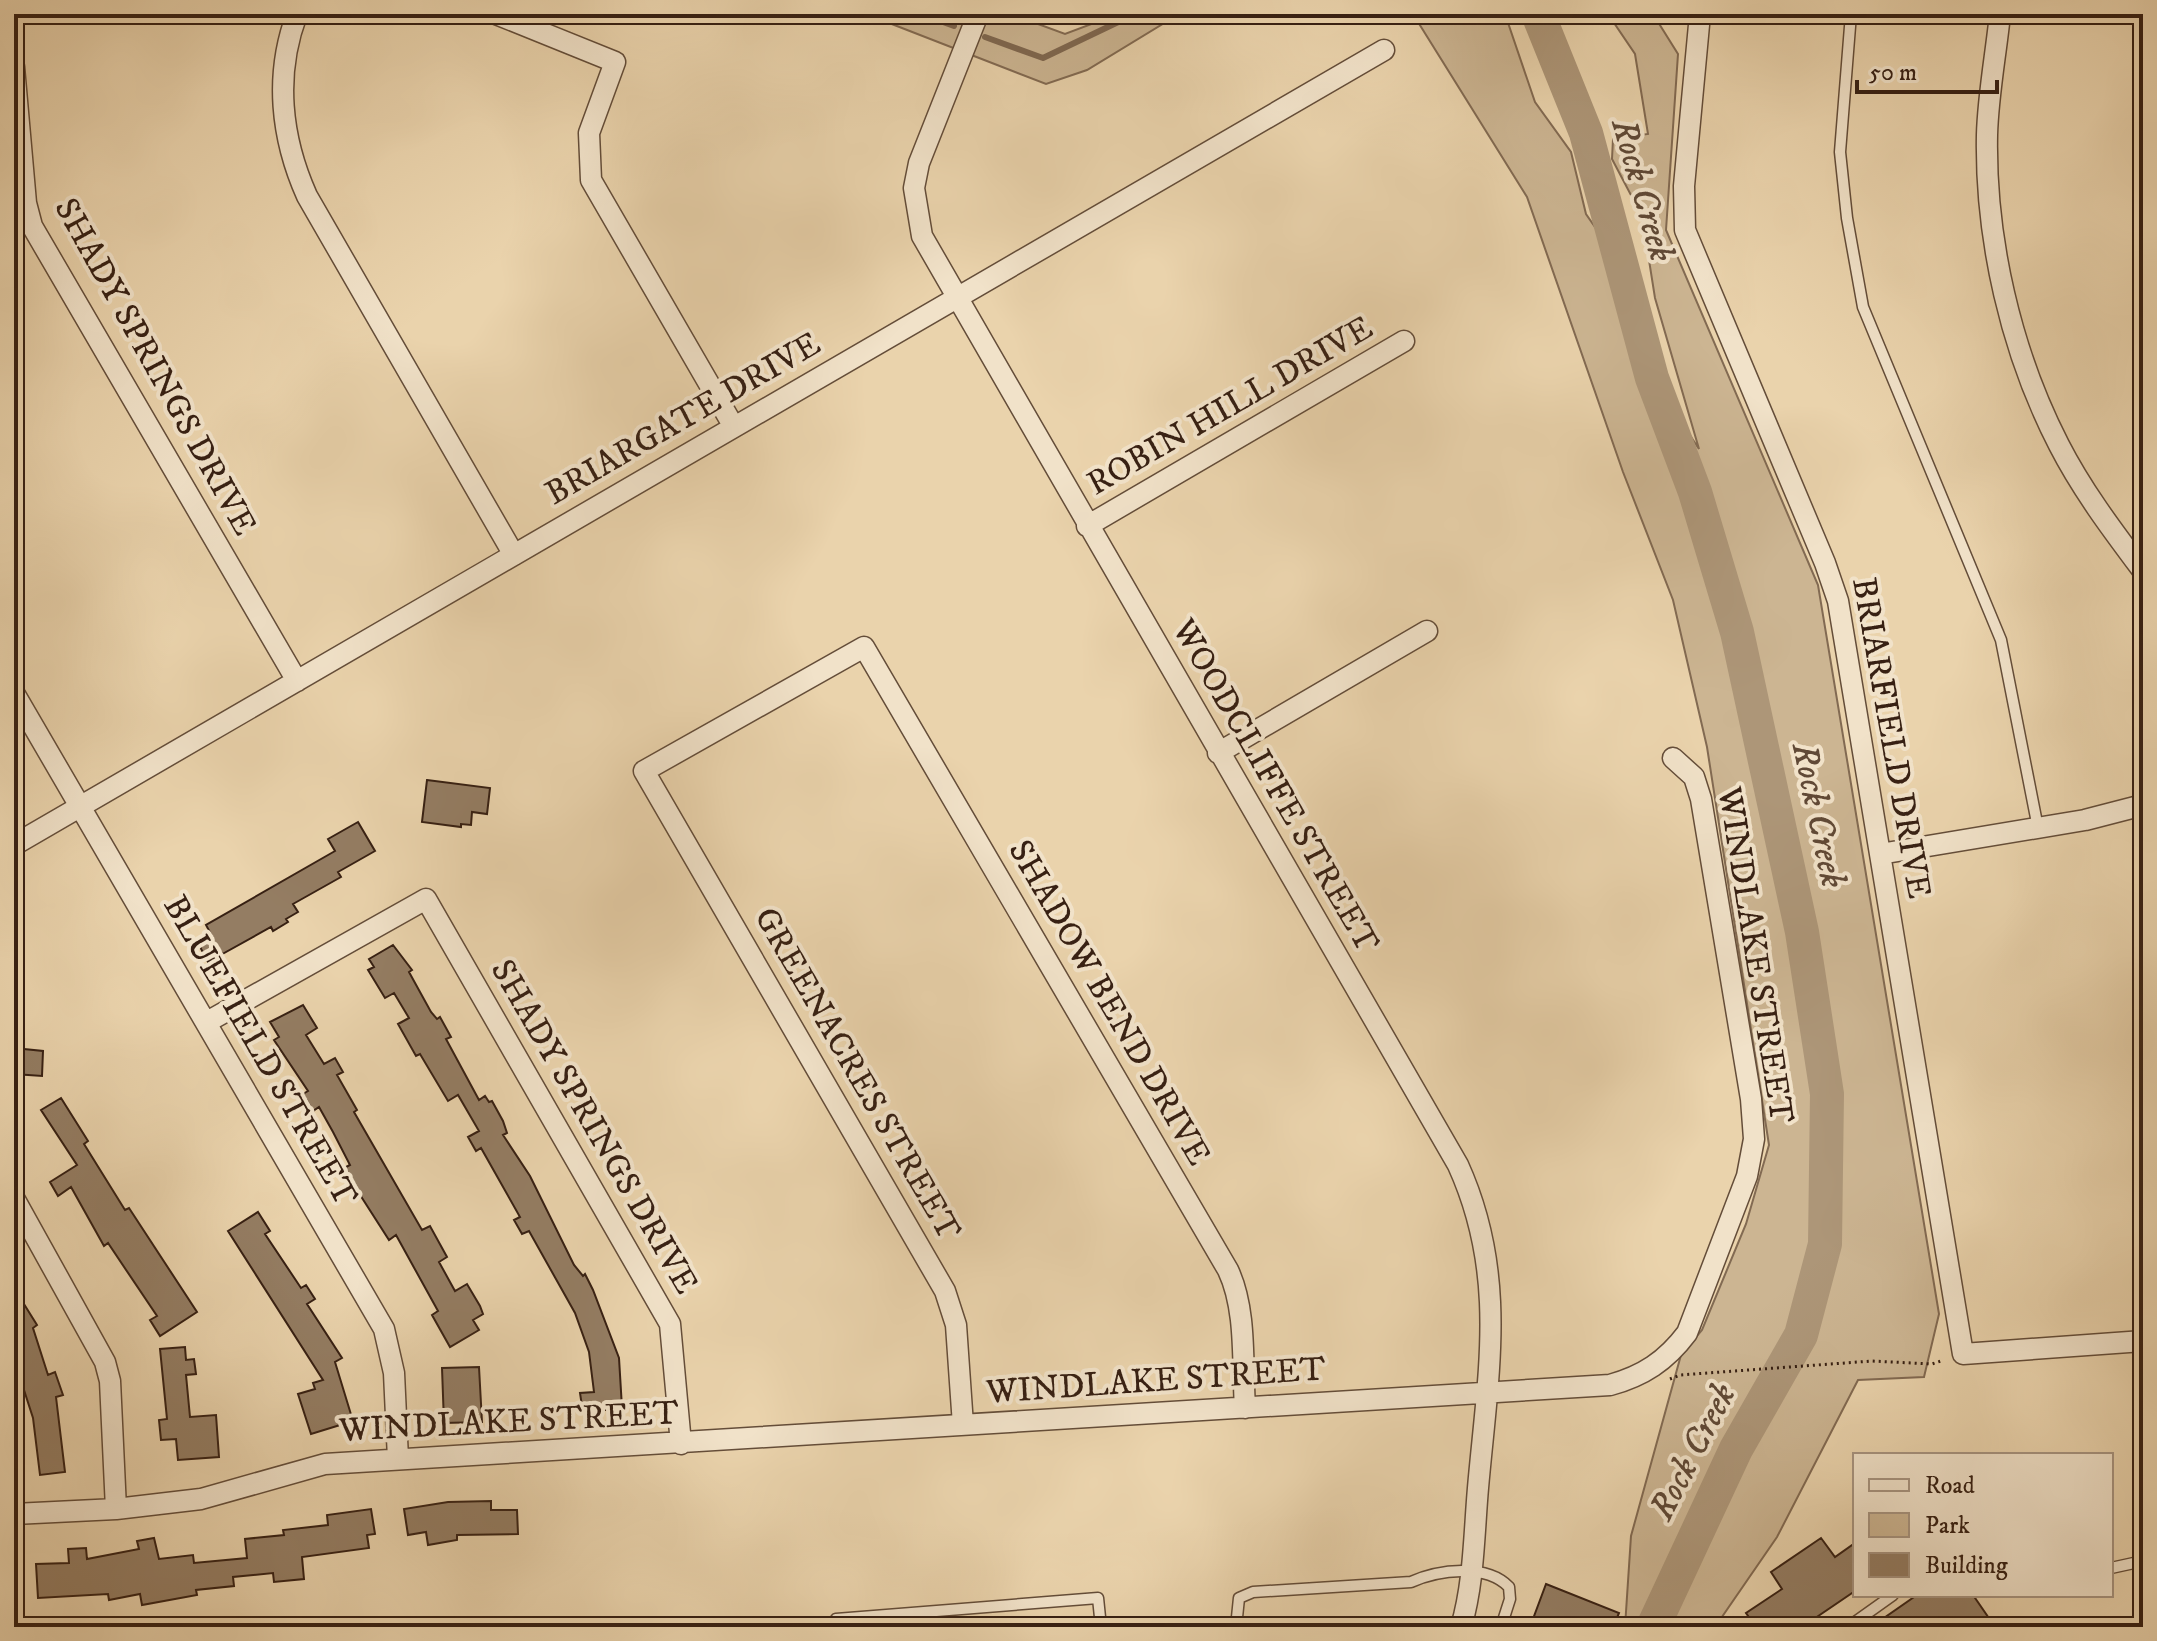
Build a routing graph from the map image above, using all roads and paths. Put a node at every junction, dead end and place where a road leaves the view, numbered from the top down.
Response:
1 (297, 14) edge
2 (496, 14) edge
3 (978, 14) edge
4 (1700, 14) edge
5 (1851, 14) edge
6 (2000, 14) edge
7 (1384, 50) dead end
8 (14, 67) edge
9 (14, 76) edge
10 (955, 297) junction
11 (1404, 341) dead end
12 (734, 427) junction
13 (1087, 526) junction
14 (514, 555) junction
15 (2143, 571) edge
16 (1427, 631) dead end
17 (864, 647) joint
18 (297, 681) junction
19 (14, 693) edge
20 (1218, 753) junction
21 (1673, 758) dead end
22 (2143, 805) edge
23 (80, 807) junction
24 (2038, 828) junction
25 (14, 845) edge
26 (1880, 854) junction
27 (207, 1022) junction
28 (14, 1198) edge
29 (2143, 1341) edge
30 (1963, 1354) junction
31 (1697, 1373) dead end
32 (1486, 1393) junction
33 (1245, 1408) junction
34 (963, 1425) junction
35 (681, 1444) junction
36 (398, 1459) junction
37 (116, 1509) junction
38 (14, 1514) edge
39 (2143, 1561) edge
40 (2113, 1568) edge
41 (1470, 1571) junction
42 (1890, 1597) edge
43 (837, 1627) edge
44 (1101, 1627) edge
45 (1236, 1627) edge
46 (1461, 1627) edge
47 (1501, 1627) edge
48 (1848, 1627) edge

1 - 14 street
2 - 12 street
3 - 10 street, WOODCLIFFE STREET
4 - 26 street, BRIARFIELD DRIVE
5 - 24 lane
6 - 15 street
7 - 10 street, BRIARGATE DRIVE
8 - 9 street, SHADY SPRINGS DRIVE
9 - 18 street, SHADY SPRINGS DRIVE
10 - 12 street, BRIARGATE DRIVE
10 - 13 street, WOODCLIFFE STREET
11 - 13 street, ROBIN HILL DRIVE
12 - 14 street, BRIARGATE DRIVE
13 - 20 street, WOODCLIFFE STREET
14 - 18 street, BRIARGATE DRIVE
16 - 20 street
17 - 33 street, SHADOW BEND DRIVE
17 - 34 street, GREENACRES STREET
18 - 23 street, BRIARGATE DRIVE
19 - 23 street, BLUEFIELD STREET
20 - 32 street, WOODCLIFFE STREET
21 - 32 street, WINDLAKE STREET
22 - 24 street
23 - 25 street, BRIARGATE DRIVE
23 - 27 street, BLUEFIELD STREET
24 - 26 street
26 - 30 street, BRIARFIELD DRIVE
27 - 35 street, SHADY SPRINGS DRIVE
27 - 36 street, BLUEFIELD STREET
28 - 37 street
29 - 30 street
30 - 31 path
32 - 33 street, WINDLAKE STREET
32 - 41 street, WOODCLIFFE STREET
33 - 34 street, WINDLAKE STREET
34 - 35 street, WINDLAKE STREET
35 - 36 street, WINDLAKE STREET
36 - 37 street, WINDLAKE STREET
37 - 38 street, WINDLAKE STREET
39 - 40 lane
41 - 45 lane
41 - 46 street, WOODCLIFFE STREET
41 - 47 lane
42 - 48 lane
43 - 44 lane

